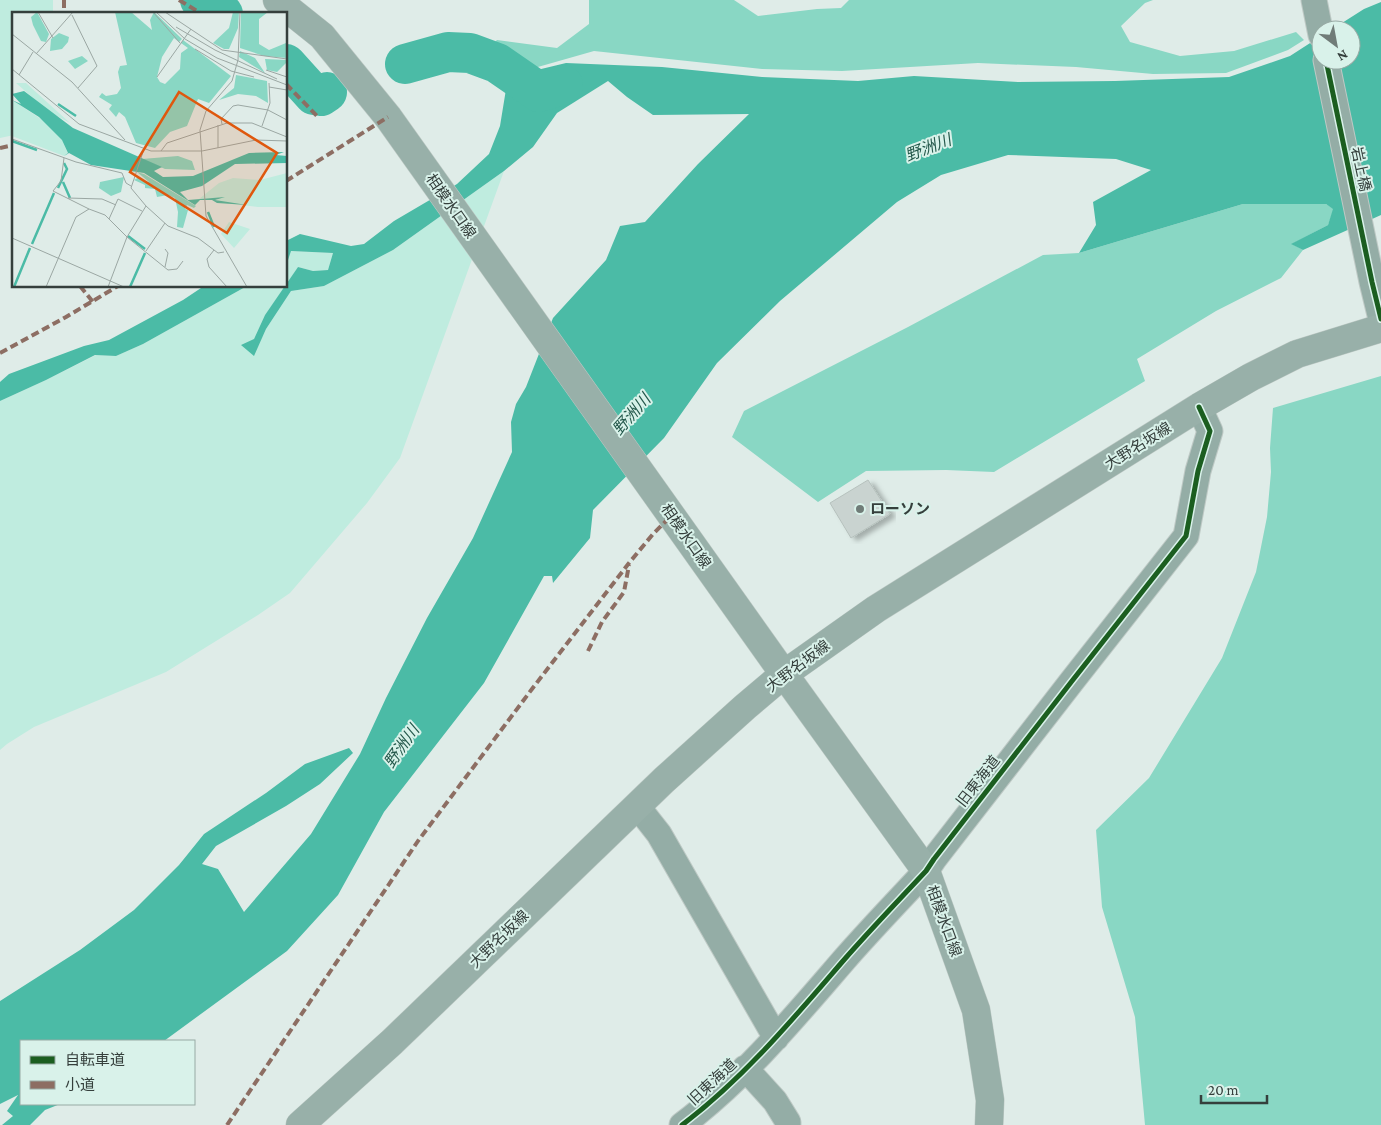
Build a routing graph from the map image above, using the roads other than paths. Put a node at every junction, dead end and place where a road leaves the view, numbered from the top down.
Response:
1 (277, 0) edge
2 (1314, 0) edge
3 (1318, 20) edge
4 (1328, 70) edge
5 (1381, 319) edge
6 (1381, 328) edge
7 (1199, 407) junction
8 (784, 674) junction
9 (637, 806) junction
10 (926, 871) junction
11 (776, 1038) junction
12 (745, 1068) junction
13 (300, 1125) edge
14 (682, 1125) edge
15 (788, 1125) edge
16 (989, 1125) edge

1 - 8 main road, 相模水口線
2 - 3 street
4 - 5 street, 岩上橋
6 - 7 main road, 大野名坂線
7 - 8 main road, 大野名坂線
7 - 10 street, 旧東海道
8 - 9 main road, 大野名坂線
8 - 10 main road, 相模水口線
9 - 11 street
9 - 13 main road, 大野名坂線
10 - 11 street, 旧東海道
10 - 16 main road, 相模水口線
11 - 12 street, 旧東海道
12 - 14 street, 旧東海道
12 - 15 street

